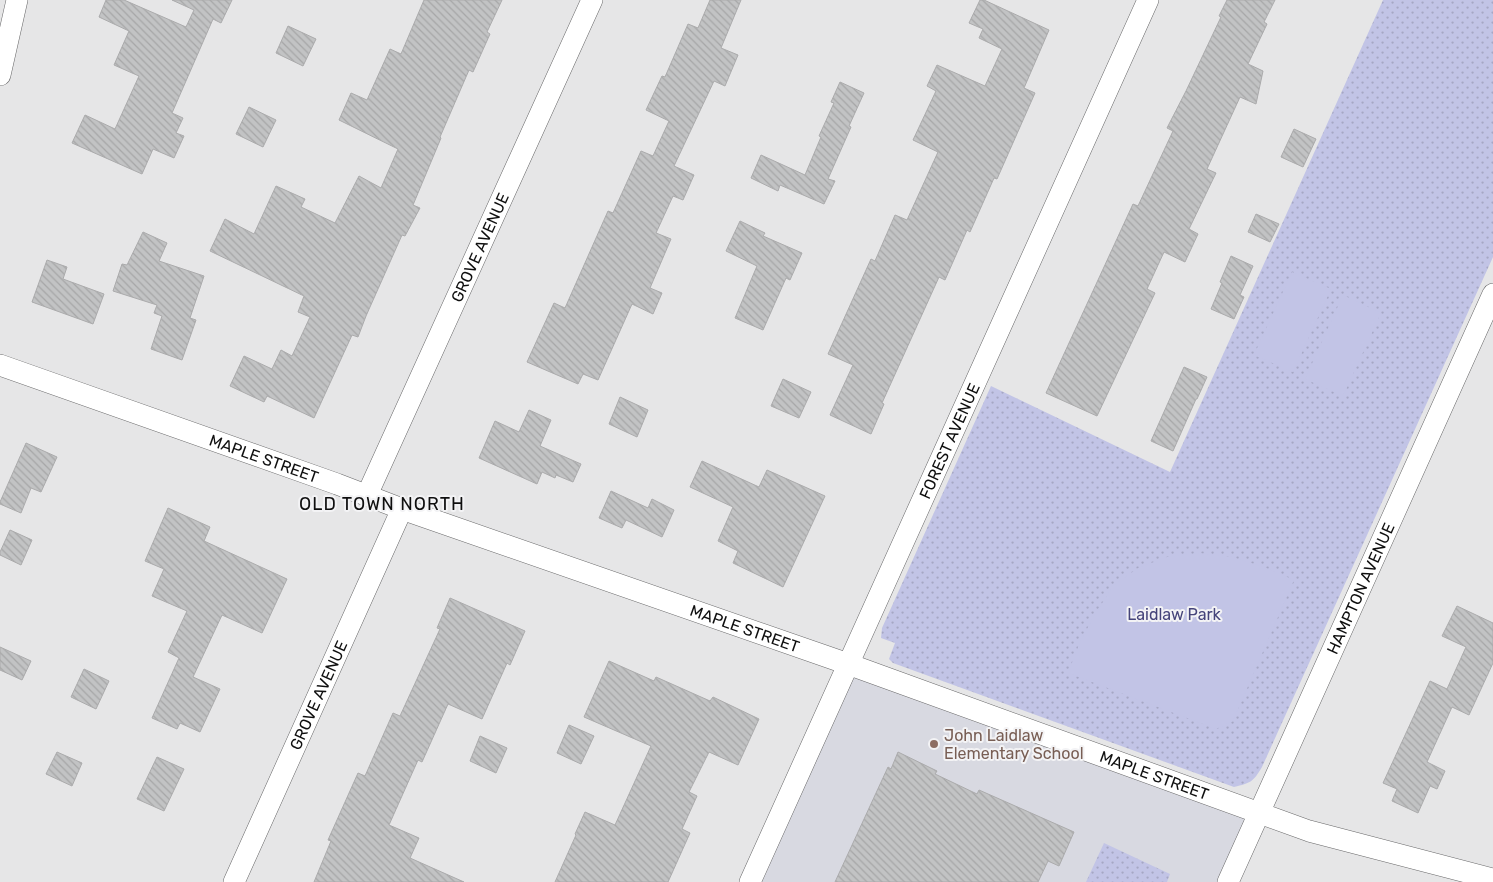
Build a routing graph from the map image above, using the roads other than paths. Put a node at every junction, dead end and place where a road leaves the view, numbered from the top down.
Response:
1 (17, 0) edge
2 (592, 0) edge
3 (1148, 0) edge
4 (0, 75) edge
5 (1493, 294) edge
6 (0, 365) edge
7 (367, 495) junction
8 (402, 508) junction
9 (848, 664) junction
10 (1259, 814) junction
11 (1493, 879) edge
12 (234, 882) edge
13 (750, 882) edge
14 (1228, 882) edge

1 - 4 street
2 - 7 street, GROVE AVENUE
3 - 9 street, FOREST AVENUE
5 - 10 street, HAMPTON AVENUE
6 - 7 street, MAPLE STREET
7 - 8 street, MAPLE STREET
8 - 9 street, MAPLE STREET
8 - 12 street, GROVE AVENUE
9 - 10 street, MAPLE STREET
9 - 13 street, FOREST AVENUE
10 - 11 street, MAPLE STREET
10 - 14 street, HAMPTON AVENUE

